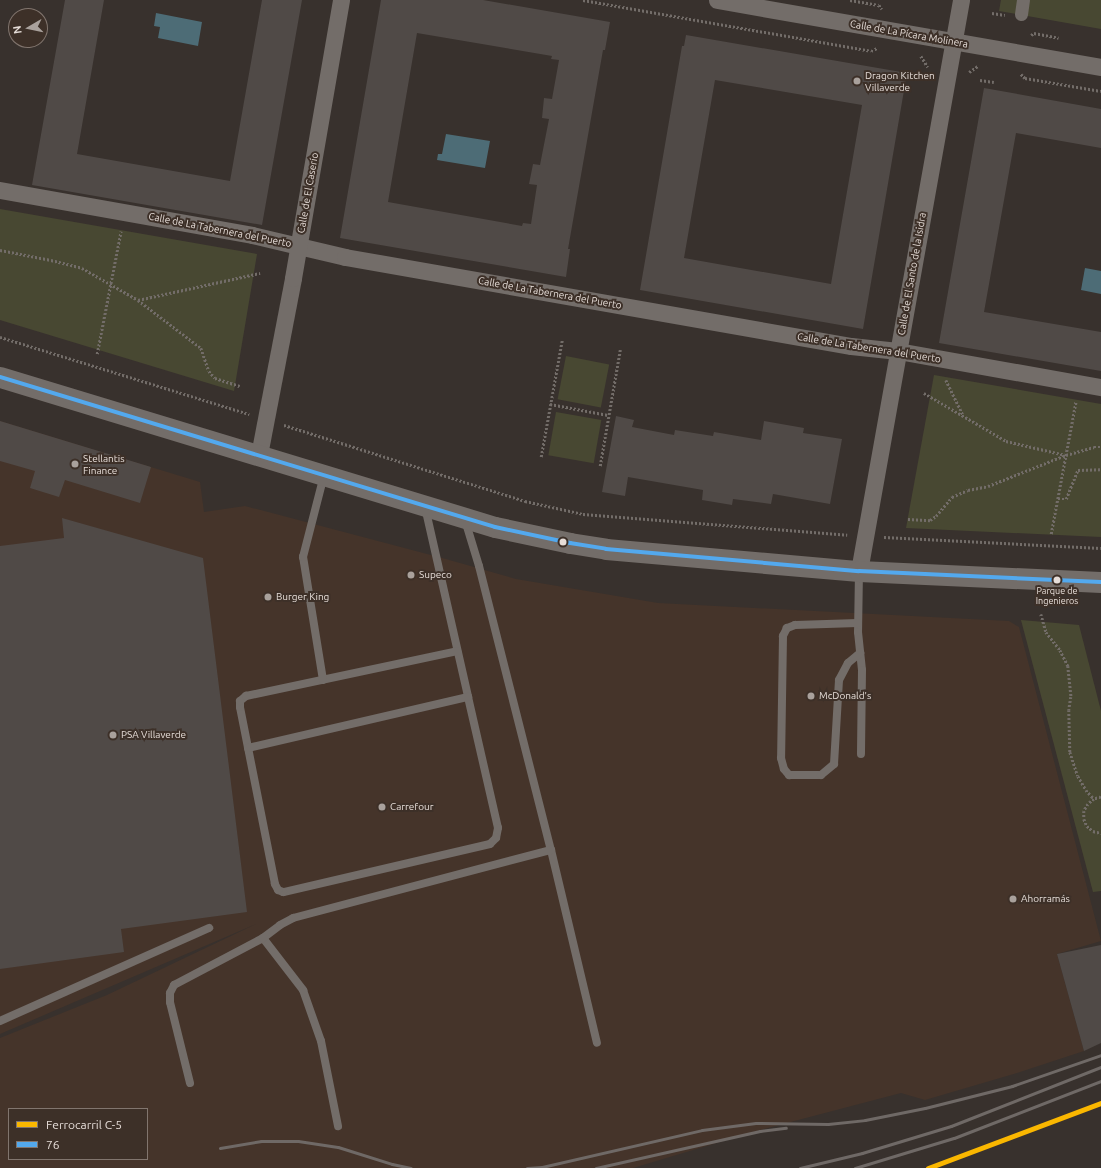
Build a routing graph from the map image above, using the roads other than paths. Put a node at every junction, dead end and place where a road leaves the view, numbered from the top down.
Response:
1 (341, 0) edge
2 (717, 0) edge
3 (961, 0) edge
4 (1023, 0) edge
5 (1021, 14) dead end
6 (953, 42) junction
7 (1101, 67) edge
8 (0, 190) edge
9 (298, 246) junction
10 (898, 351) junction
11 (0, 377) edge
12 (1101, 387) edge
13 (259, 456) junction
14 (324, 475) junction
15 (424, 505) junction
16 (465, 517) junction
17 (859, 571) junction
18 (1101, 582) edge
19 (858, 623) junction
20 (457, 651) junction
21 (860, 653) junction
22 (323, 680) junction
23 (468, 697) junction
24 (248, 748) junction
25 (861, 754) dead end
26 (551, 850) junction
27 (209, 928) dead end
28 (264, 938) junction
29 (0, 1021) edge
30 (597, 1043) dead end
31 (190, 1083) dead end
32 (338, 1126) dead end

1 - 9 street, Calle de El Caserío
2 - 6 street, Calle de La Pícara Molinera
3 - 6 street, Calle de El Santo de la Isidra
4 - 5 street
6 - 7 street, Calle de La Pícara Molinera
6 - 10 street, Calle de El Santo de la Isidra
8 - 9 street, Calle de La Tabernera del Puerto
9 - 10 street, Calle de La Tabernera del Puerto
9 - 13 street, Calle de El Caserío
10 - 12 street, Calle de La Tabernera del Puerto
10 - 17 street, Calle de El Santo de la Isidra
11 - 13 street
13 - 14 street
14 - 15 street
14 - 22 lane
15 - 16 street
15 - 20 lane
16 - 17 street
16 - 26 lane
17 - 18 street
17 - 19 lane
19 - 21 lane
19 - 21 lane
20 - 22 lane
20 - 23 lane
21 - 25 lane
22 - 24 lane
23 - 24 lane
23 - 24 lane
26 - 28 lane
26 - 30 lane
27 - 29 lane
28 - 31 lane
28 - 32 lane

